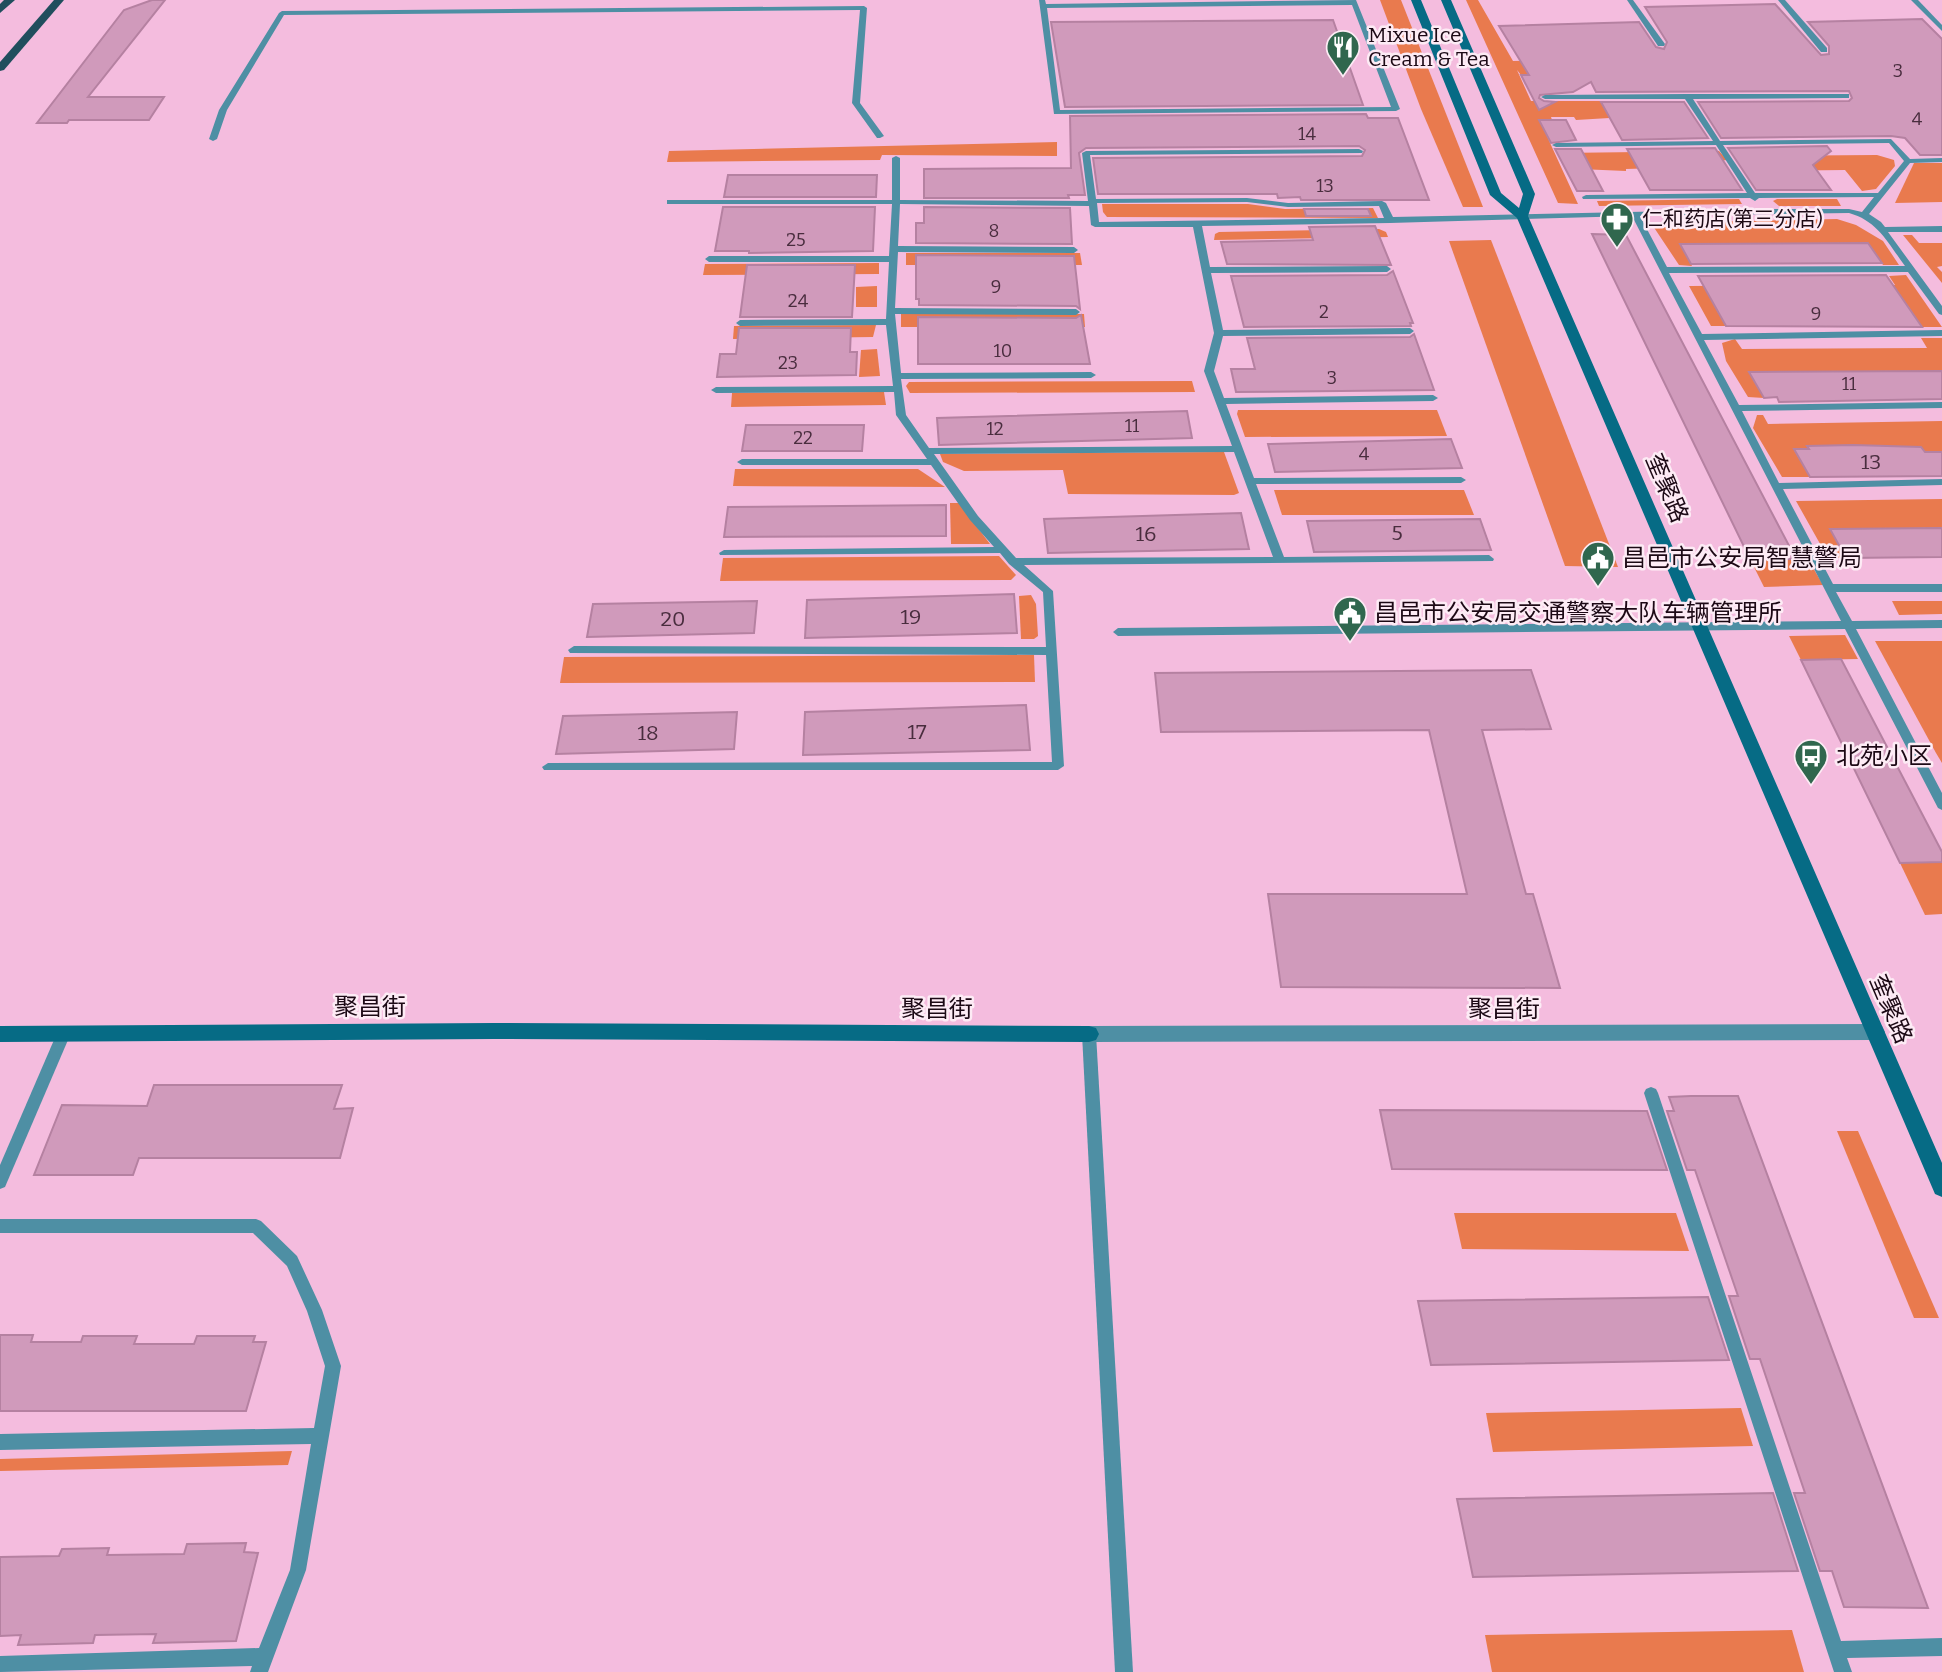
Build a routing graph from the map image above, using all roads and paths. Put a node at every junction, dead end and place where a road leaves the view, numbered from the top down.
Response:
1 (10, 0) edge
2 (577, 0) edge
3 (1416, 0) edge
4 (1446, 0) edge
5 (1630, 0) edge
6 (1781, 0) edge
7 (1914, 0) edge
8 (59, 1) edge
9 (1354, 1) edge
10 (1042, 3) edge
11 (0, 10) edge
12 (574, 10) junction
13 (1942, 29) edge
14 (1661, 44) dead end
15 (1824, 50) dead end
16 (0, 68) edge
17 (1687, 96) junction
18 (1846, 96) dead end
19 (1545, 97) dead end
20 (880, 136) dead end
21 (213, 139) dead end
22 (1717, 141) junction
23 (1556, 145) dead end
24 (1359, 151) dead end
25 (896, 158) dead end
26 (1942, 160) edge
27 (1908, 161) junction
28 (1880, 195) junction
29 (1753, 196) junction
30 (1586, 197) dead end
31 (670, 202) dead end
32 (897, 202) junction
33 (1093, 202) junction
34 (1763, 211) junction
35 (1634, 213) junction
36 (1864, 215) junction
37 (1522, 216) junction
38 (1390, 221) junction
39 (1197, 224) junction
40 (1942, 229) edge
41 (1882, 230) junction
42 (1074, 250) dead end
43 (894, 254) junction
44 (709, 259) dead end
45 (1911, 268) junction
46 (1387, 269) dead end
47 (1206, 270) junction
48 (1663, 270) junction
49 (1928, 293) junction
50 (1942, 293) edge
51 (1076, 312) dead end
52 (1942, 312) edge
53 (891, 316) junction
54 (740, 323) dead end
55 (1410, 331) dead end
56 (1219, 333) junction
57 (1942, 333) edge
58 (1698, 337) junction
59 (1091, 375) dead end
60 (897, 376) junction
61 (898, 388) junction
62 (716, 390) dead end
63 (1433, 398) dead end
64 (1219, 401) junction
65 (1942, 405) edge
66 (1736, 408) junction
67 (1237, 449) junction
68 (926, 451) junction
69 (742, 462) dead end
70 (934, 462) junction
71 (1461, 480) dead end
72 (1250, 481) junction
73 (1942, 482) edge
74 (1776, 486) junction
75 (1001, 550) junction
76 (724, 553) dead end
77 (1489, 559) dead end
78 (1280, 561) junction
79 (1013, 562) junction
80 (1830, 588) junction
81 (1942, 588) edge
82 (1942, 624) edge
83 (1850, 625) junction
84 (1701, 628) junction
85 (1118, 632) dead end
86 (574, 650) dead end
87 (1052, 651) junction
88 (548, 767) dead end
89 (1942, 805) edge
90 (64, 1032) junction
91 (1875, 1032) junction
92 (0, 1034) edge
93 (1089, 1034) junction
94 (1651, 1093) dead end
95 (0, 1182) edge
96 (1942, 1186) edge
97 (0, 1226) edge
98 (322, 1436) junction
99 (0, 1442) edge
100 (1942, 1647) edge
101 (1836, 1650) junction
102 (262, 1664) edge
103 (0, 1665) edge
104 (1124, 1672) edge
105 (1843, 1672) edge

1 - 11 main road
2 - 12 lane
3 - 37 street
4 - 37 street, 奎聚路
5 - 14 lane
6 - 15 lane
7 - 13 lane
8 - 16 main road
9 - 10 lane
9 - 10 lane
12 - 20 lane
12 - 21 lane
17 - 18 lane
17 - 19 lane
17 - 22 lane
22 - 23 lane
22 - 27 lane
22 - 29 lane
24 - 33 lane
25 - 32 lane
26 - 27 lane
27 - 28 lane
28 - 29 lane
28 - 36 lane
29 - 30 lane
29 - 34 lane
31 - 32 lane
32 - 33 lane
32 - 43 lane
33 - 38 lane
33 - 39 lane
34 - 35 lane
34 - 36 lane
35 - 37 lane
35 - 48 lane
36 - 41 lane
37 - 38 lane
37 - 84 street, 奎聚路
38 - 39 lane
39 - 47 lane
40 - 41 lane
41 - 45 lane
42 - 43 lane
43 - 44 lane
43 - 53 lane
45 - 48 lane
45 - 49 lane
46 - 47 lane
47 - 56 lane
48 - 58 lane
49 - 50 lane
49 - 52 lane
51 - 53 lane
53 - 54 lane
53 - 60 lane
55 - 56 lane
56 - 64 lane
57 - 58 lane
58 - 66 lane
59 - 60 lane
60 - 61 lane
61 - 62 lane
61 - 68 lane
63 - 64 lane
64 - 67 lane
65 - 66 lane
66 - 74 lane
67 - 68 lane
67 - 72 lane
68 - 70 lane
69 - 70 lane
70 - 75 lane
71 - 72 lane
72 - 78 lane
73 - 74 lane
74 - 80 lane
75 - 76 lane
75 - 79 lane
77 - 78 lane
78 - 79 lane
79 - 87 lane
80 - 81 lane
80 - 83 lane
82 - 83 lane
83 - 84 lane
83 - 89 lane
84 - 85 lane
84 - 91 street, 奎聚路
86 - 87 lane
87 - 88 lane
90 - 92 street, 聚昌街
90 - 93 street, 聚昌街
90 - 95 lane
91 - 93 street, 聚昌街
91 - 96 street, 奎聚路
93 - 104 lane
94 - 101 lane
97 - 98 lane
98 - 99 lane
98 - 102 lane
100 - 101 lane
101 - 105 lane
102 - 103 lane

